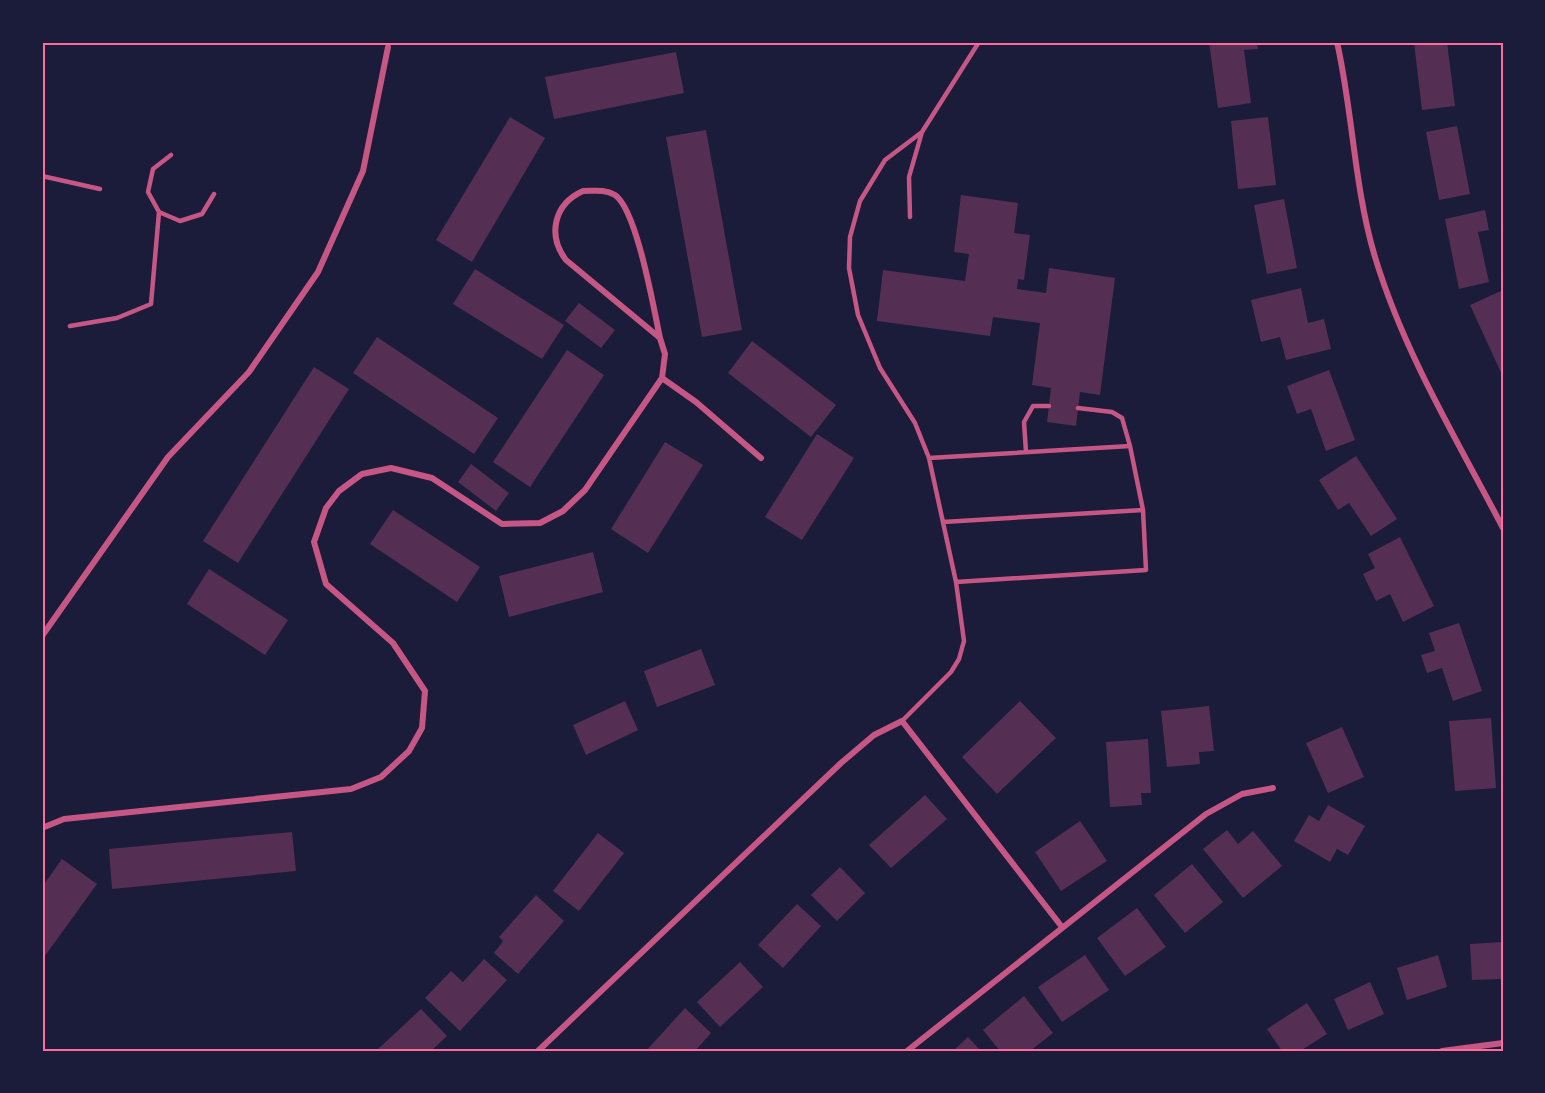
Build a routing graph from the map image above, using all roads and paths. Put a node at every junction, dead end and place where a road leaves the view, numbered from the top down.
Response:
1 (979, 42) edge
2 (1337, 42) edge
3 (388, 46) dead end
4 (922, 132) junction
5 (171, 155) dead end
6 (42, 176) edge
7 (100, 189) dead end
8 (214, 194) dead end
9 (159, 212) junction
10 (910, 216) dead end
11 (70, 326) dead end
12 (660, 338) junction
13 (662, 378) junction
14 (1049, 406) dead end
15 (1078, 408) dead end
16 (1130, 446) junction
17 (1026, 452) junction
18 (761, 458) dead end
19 (929, 458) junction
20 (1143, 510) junction
21 (943, 522) junction
22 (1503, 528) edge
23 (956, 582) junction
24 (42, 636) edge
25 (902, 721) junction
26 (1273, 788) dead end
27 (42, 828) edge
28 (1062, 927) junction
29 (1503, 1042) edge
30 (538, 1051) edge
31 (907, 1051) edge
32 (1442, 1051) edge

1 - 4 lane
2 - 22 street
3 - 24 street
4 - 10 lane
4 - 19 lane
5 - 9 lane
6 - 7 lane
8 - 9 lane
9 - 11 lane
12 - 12 street
12 - 13 street
13 - 18 street
13 - 27 street
14 - 17 lane
15 - 16 lane
16 - 17 lane
16 - 20 lane
17 - 19 lane
19 - 21 lane
20 - 21 lane
20 - 23 lane
21 - 23 lane
23 - 25 lane
25 - 28 street
25 - 30 street
26 - 28 street
28 - 31 street
29 - 32 street

